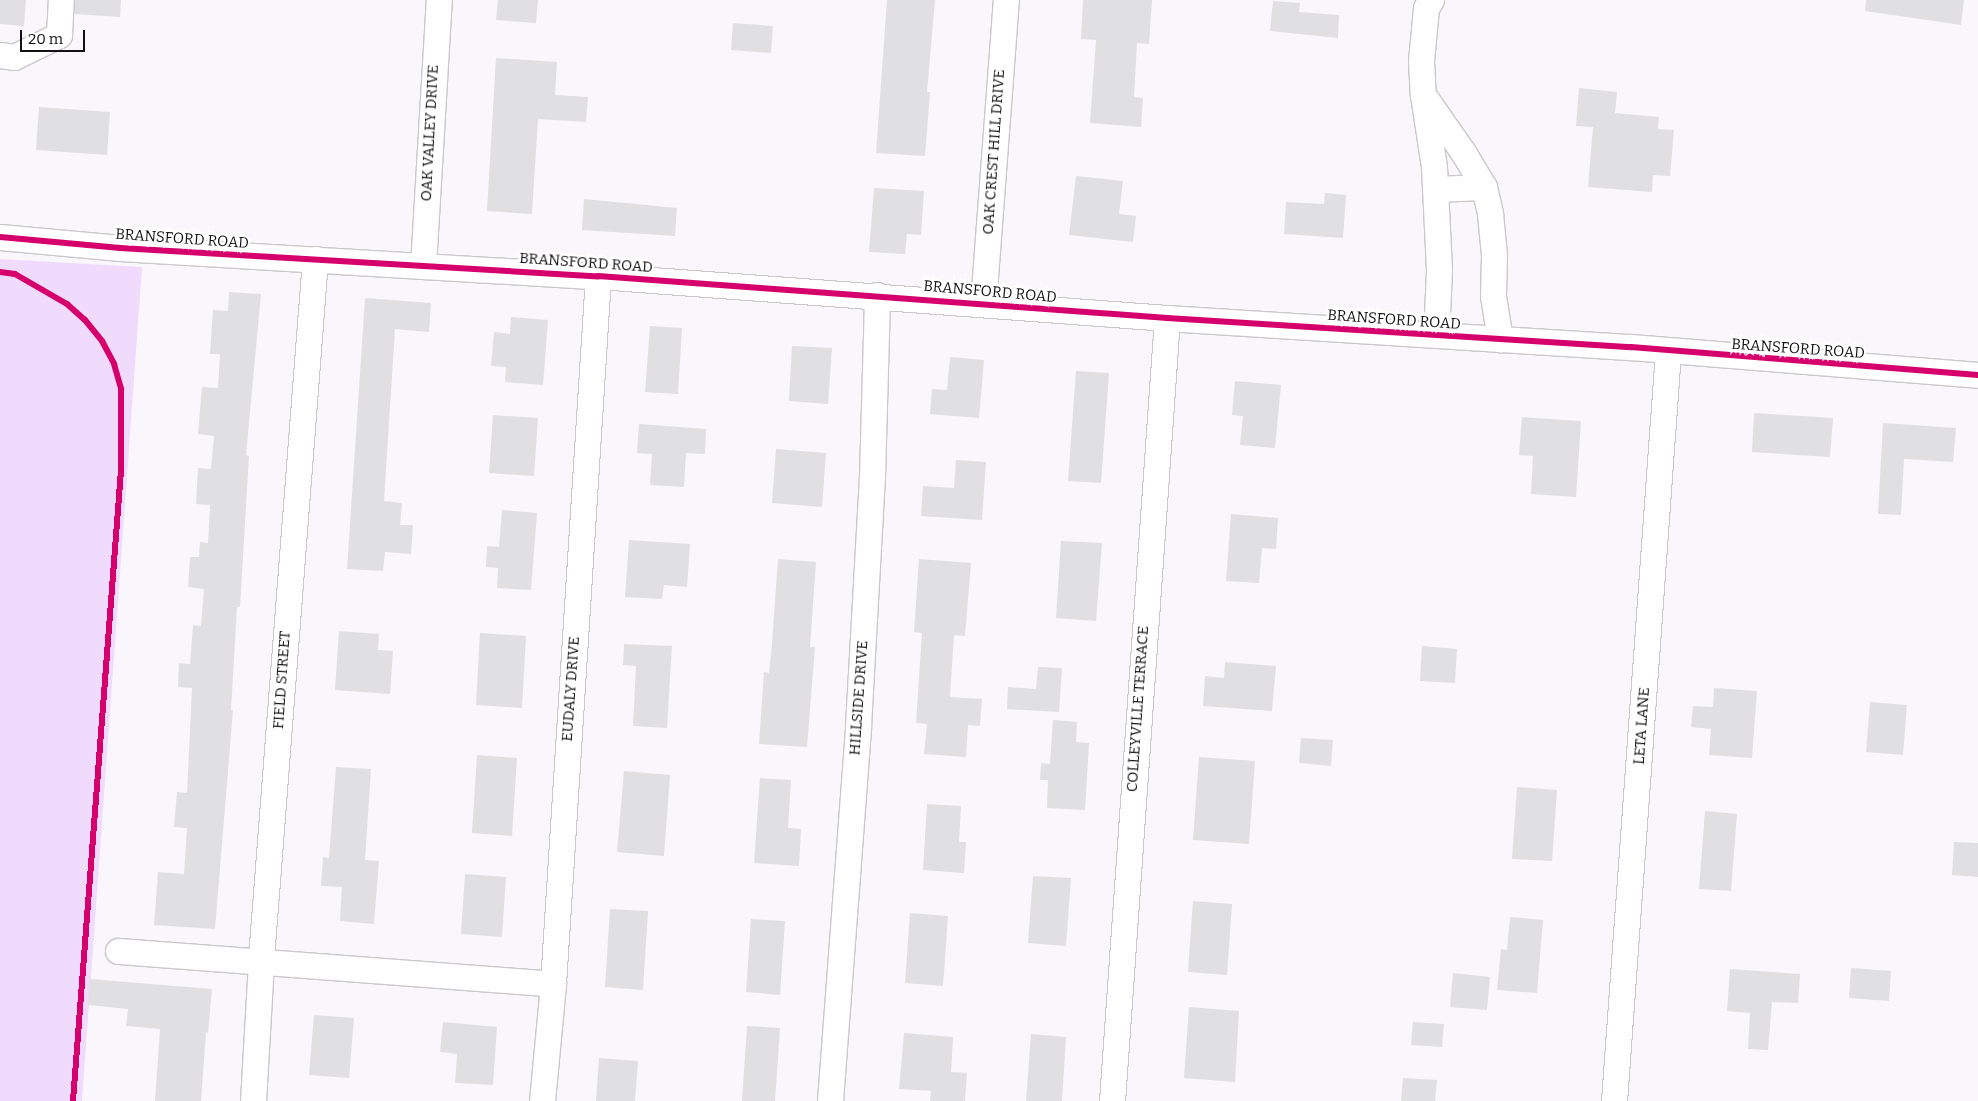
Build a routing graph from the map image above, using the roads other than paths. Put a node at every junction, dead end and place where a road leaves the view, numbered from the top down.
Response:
1 (61, 0) edge
2 (439, 0) edge
3 (1006, 0) edge
4 (1431, 0) edge
5 (0, 55) edge
6 (1423, 95) junction
7 (1484, 187) junction
8 (1435, 189) junction
9 (0, 237) edge
10 (315, 259) junction
11 (423, 266) junction
12 (598, 276) junction
13 (877, 295) junction
14 (983, 304) junction
15 (1167, 318) junction
16 (1436, 335) junction
17 (1500, 339) junction
18 (1668, 351) junction
19 (1978, 375) edge
20 (118, 951) dead end
21 (262, 963) junction
22 (553, 984) junction
23 (253, 1101) edge
24 (542, 1101) edge
25 (830, 1101) edge
26 (1112, 1101) edge
27 (1614, 1101) edge

1 - 5 street
2 - 11 street, OAK VALLEY DRIVE
3 - 14 street, OAK CREST HILL DRIVE
4 - 6 street
6 - 7 street
6 - 8 street
7 - 8 street
7 - 17 street
8 - 16 street
9 - 10 street, BRANSFORD ROAD
10 - 11 street, BRANSFORD ROAD
10 - 21 street, FIELD STREET
11 - 12 street, BRANSFORD ROAD
12 - 13 street, BRANSFORD ROAD
12 - 22 street, EUDALY DRIVE
13 - 14 street, BRANSFORD ROAD
13 - 25 street, HILLSIDE DRIVE
14 - 15 street, BRANSFORD ROAD
15 - 16 street, BRANSFORD ROAD
15 - 26 street, COLLEYVILLE TERRACE
16 - 17 street, BRANSFORD ROAD
17 - 18 street, BRANSFORD ROAD
18 - 19 street, BRANSFORD ROAD
18 - 27 street, LETA LANE
20 - 21 street
21 - 22 street
21 - 23 street, FIELD STREET
22 - 24 street, EUDALY DRIVE

